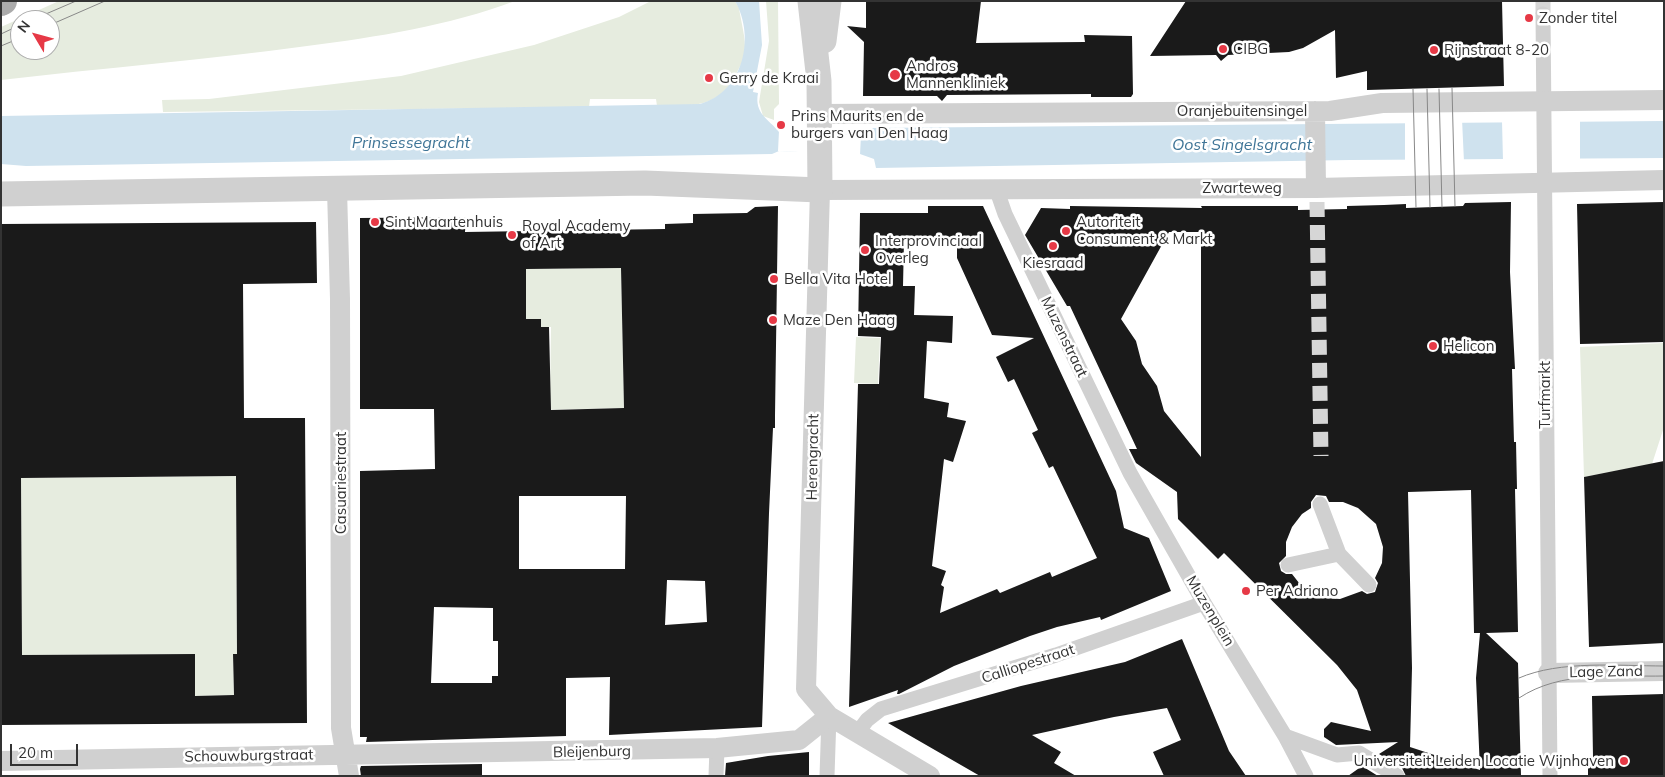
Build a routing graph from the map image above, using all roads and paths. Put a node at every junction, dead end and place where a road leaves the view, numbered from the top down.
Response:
1 (810, 1) edge
2 (828, 1) edge
3 (1543, 14) tunnel mouth
4 (819, 81) junction
5 (1664, 100) edge
6 (1543, 110) junction
7 (1314, 116) junction
8 (819, 133) junction
9 (1664, 180) edge
10 (1543, 184) junction
11 (996, 188) junction
12 (337, 189) junction
13 (820, 190) junction
14 (1, 194) edge
15 (1316, 195) junction
16 (1137, 485) joint
17 (1320, 504) dead end
18 (1339, 554) junction
19 (1288, 565) dead end
20 (1369, 585) dead end
21 (1204, 603) junction
22 (1664, 671) edge
23 (1548, 673) junction
24 (830, 716) junction
25 (858, 732) junction
26 (1285, 736) junction
27 (717, 748) junction
28 (347, 754) junction
29 (1, 761) edge
30 (349, 776) edge
31 (716, 776) edge
32 (827, 776) edge
33 (930, 776) edge
34 (1306, 776) edge
35 (1397, 776) edge
36 (1550, 776) edge

1 - 4 street
2 - 4 street
3 - 6 street, Turfmarkt
4 - 8 street
5 - 6 street, Oranjebuitensingel
6 - 7 street, Oranjebuitensingel
6 - 10 street, Turfmarkt
7 - 8 street, Oranjebuitensingel
7 - 15 street
8 - 13 street
9 - 10 street, Zwarteweg
10 - 15 street, Zwarteweg
10 - 23 street, Turfmarkt
11 - 13 street, Zwarteweg
11 - 15 street, Zwarteweg
11 - 16 street, Muzenstraat
12 - 13 street
12 - 14 street
12 - 28 street, Casuariestraat
13 - 24 street, Herengracht
16 - 21 street, Muzenplein
17 - 18 street
18 - 19 street
18 - 20 street
21 - 25 street, Calliopestraat
21 - 26 street, Muzenplein
22 - 23 street, Lage Zand
23 - 36 street, Turfmarkt
24 - 25 street, Herengracht
24 - 27 street, Bleijenburg
24 - 32 street
25 - 33 street, Herengracht
26 - 34 street, Muzenplein
26 - 35 street
27 - 28 street, Bleijenburg
27 - 31 street
28 - 29 street, Schouwburgstraat
28 - 30 street, Casuariestraat

